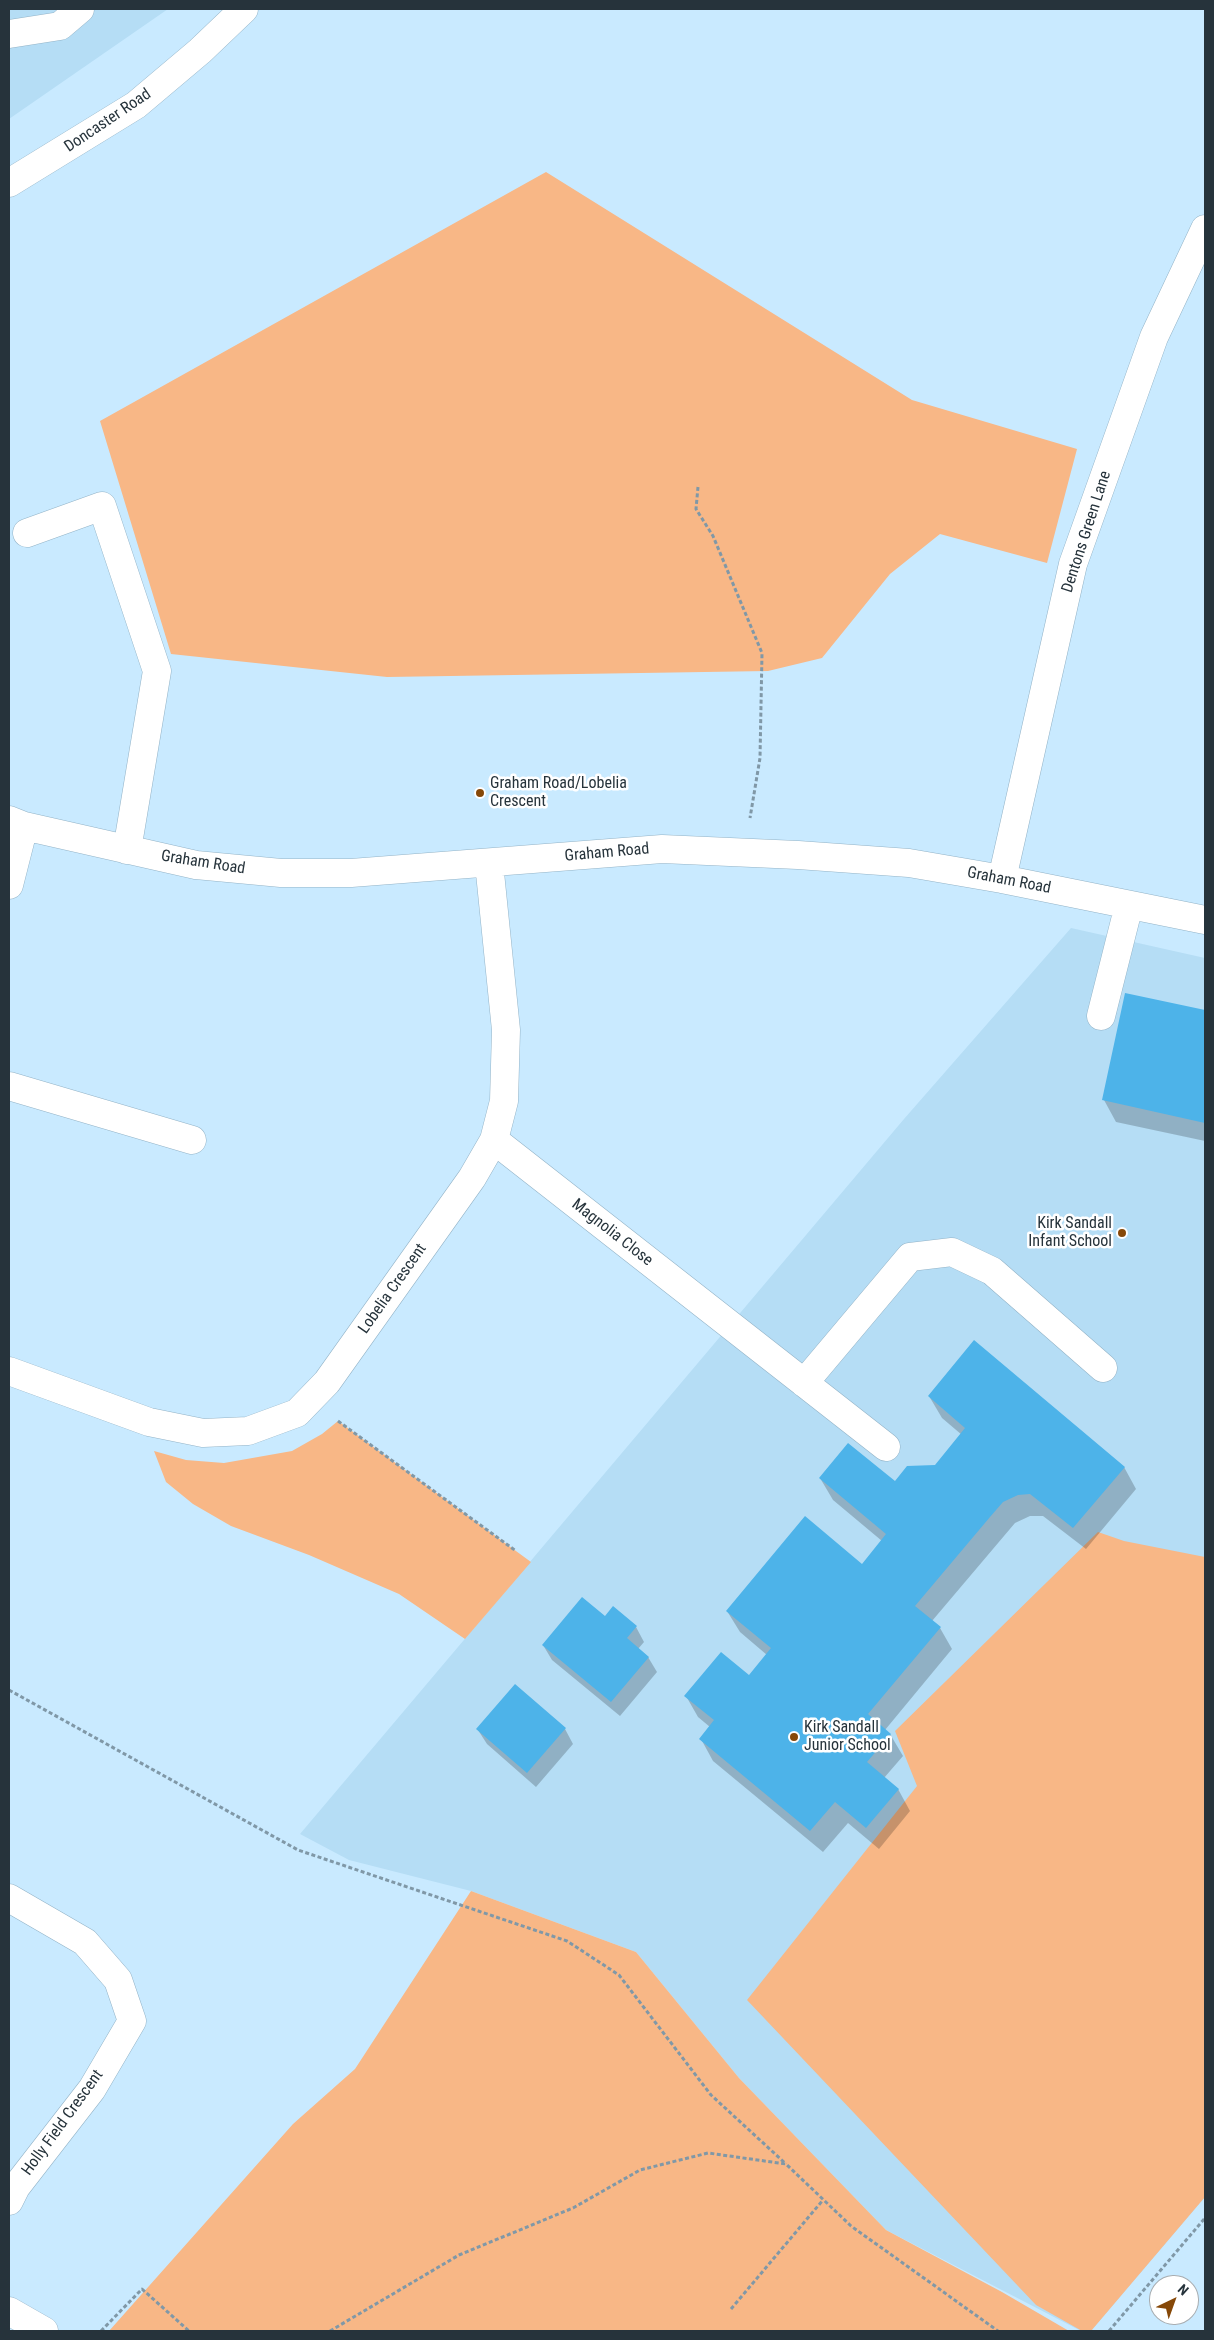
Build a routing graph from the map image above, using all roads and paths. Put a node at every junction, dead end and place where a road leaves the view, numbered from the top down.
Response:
1 (80, 9) edge
2 (244, 9) edge
3 (9, 34) edge
4 (9, 183) edge
5 (1205, 229) edge
6 (698, 487) dead end
7 (27, 533) dead end
8 (16, 823) edge
9 (127, 850) junction
10 (749, 853) junction
11 (489, 863) junction
12 (1002, 878) junction
13 (9, 885) edge
14 (1129, 904) junction
15 (1205, 920) edge
16 (1101, 1016) dead end
17 (9, 1086) edge
18 (192, 1140) dead end
19 (494, 1140) junction
20 (1103, 1368) dead end
21 (9, 1371) edge
22 (804, 1384) junction
23 (310, 1400) junction
24 (886, 1447) dead end
25 (516, 1551) dead end
26 (9, 1690) edge
27 (9, 1898) edge
28 (786, 2164) junction
29 (823, 2200) junction
30 (9, 2201) edge
31 (1205, 2218) edge
32 (732, 2309) dead end
33 (101, 2331) edge
34 (189, 2331) edge
35 (330, 2331) edge
36 (998, 2331) edge
37 (1109, 2331) edge

1 - 3 street
2 - 4 street, Doncaster Road
5 - 12 street, Dentons Green Lane
6 - 10 path
7 - 9 street
8 - 9 street, Graham Road
8 - 13 street
9 - 11 street, Graham Road
10 - 11 street, Graham Road
10 - 12 street, Graham Road
11 - 19 street, Lobelia Crescent
12 - 14 street, Graham Road
14 - 15 street, Graham Road
14 - 16 street
17 - 18 street
19 - 22 street, Magnolia Close
19 - 23 street, Lobelia Crescent
20 - 22 street
21 - 23 street, Lobelia Crescent
22 - 24 street, Magnolia Close
23 - 25 path
26 - 28 path
27 - 30 street, Holly Field Crescent
28 - 29 path
28 - 35 path
29 - 32 path
29 - 36 path
31 - 37 path
33 - 34 path

